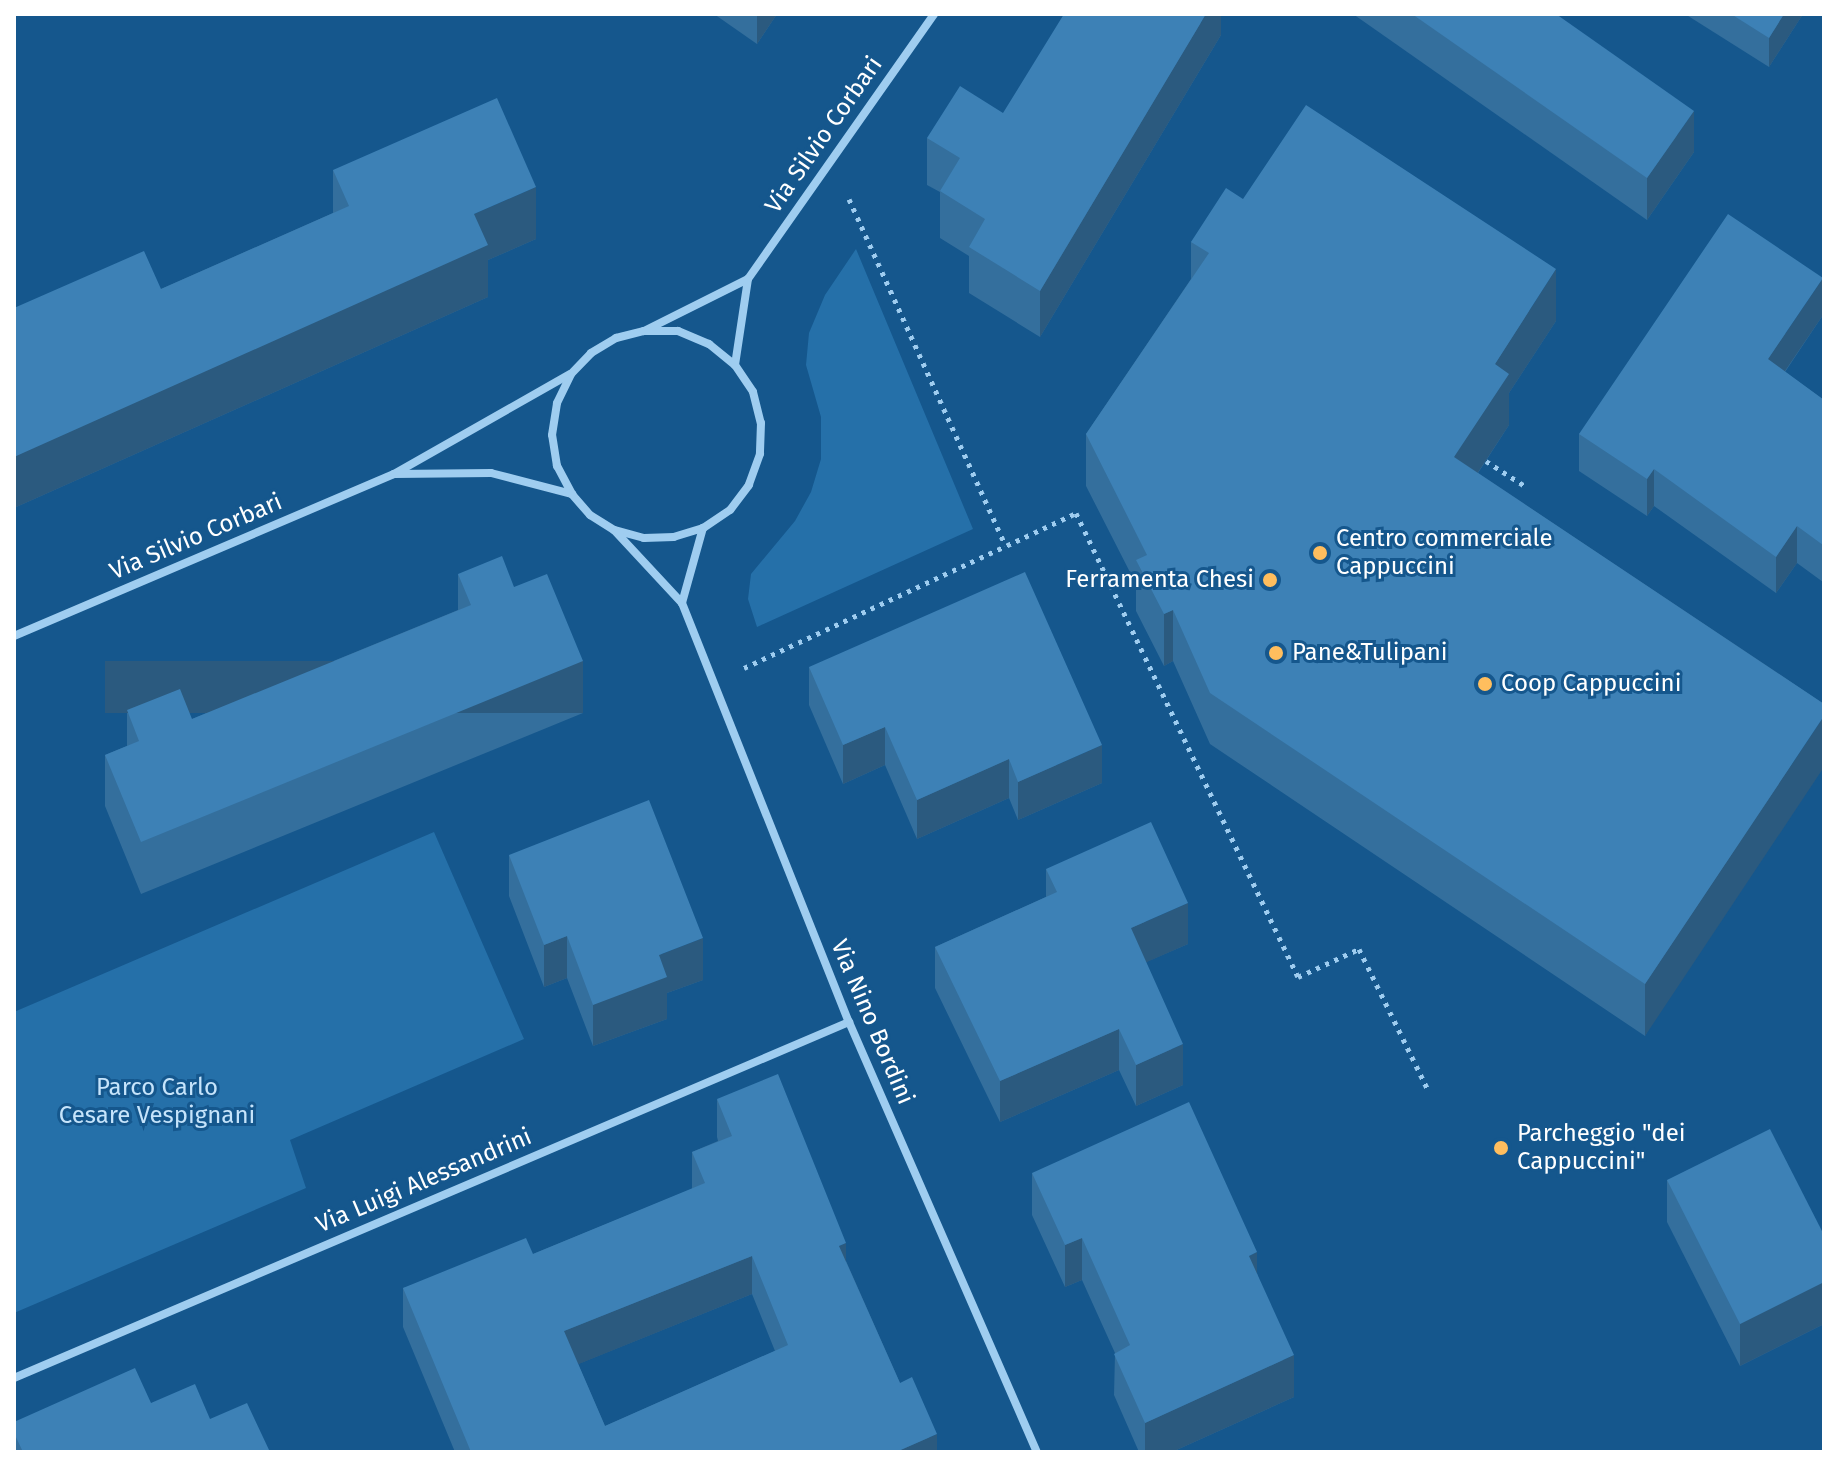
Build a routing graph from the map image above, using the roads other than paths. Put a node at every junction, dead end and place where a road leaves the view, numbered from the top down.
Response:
1 (934, 14) edge
2 (748, 279) junction
3 (644, 331) junction
4 (735, 365) junction
5 (571, 374) junction
6 (394, 474) junction
7 (572, 494) junction
8 (703, 528) junction
9 (614, 530) junction
10 (682, 603) junction
11 (14, 636) edge
12 (849, 1022) junction
13 (14, 1378) edge
14 (1037, 1452) edge

1 - 2 street, Via Silvio Corbari
2 - 3 street, Via Silvio Corbari
2 - 4 street, Via Silvio Corbari
3 - 4 street, Via Silvio Corbari
3 - 5 street, Via Silvio Corbari
4 - 8 street, Via Silvio Corbari
5 - 6 street, Via Silvio Corbari
5 - 7 street, Via Silvio Corbari
6 - 7 street, Via Silvio Corbari
6 - 11 street, Via Silvio Corbari
7 - 9 street, Via Silvio Corbari
8 - 9 street, Via Silvio Corbari
8 - 10 street
9 - 10 street, Via Nino Bordini
10 - 12 street, Via Nino Bordini
12 - 13 street, Via Luigi Alessandrini
12 - 14 street, Via Nino Bordini

